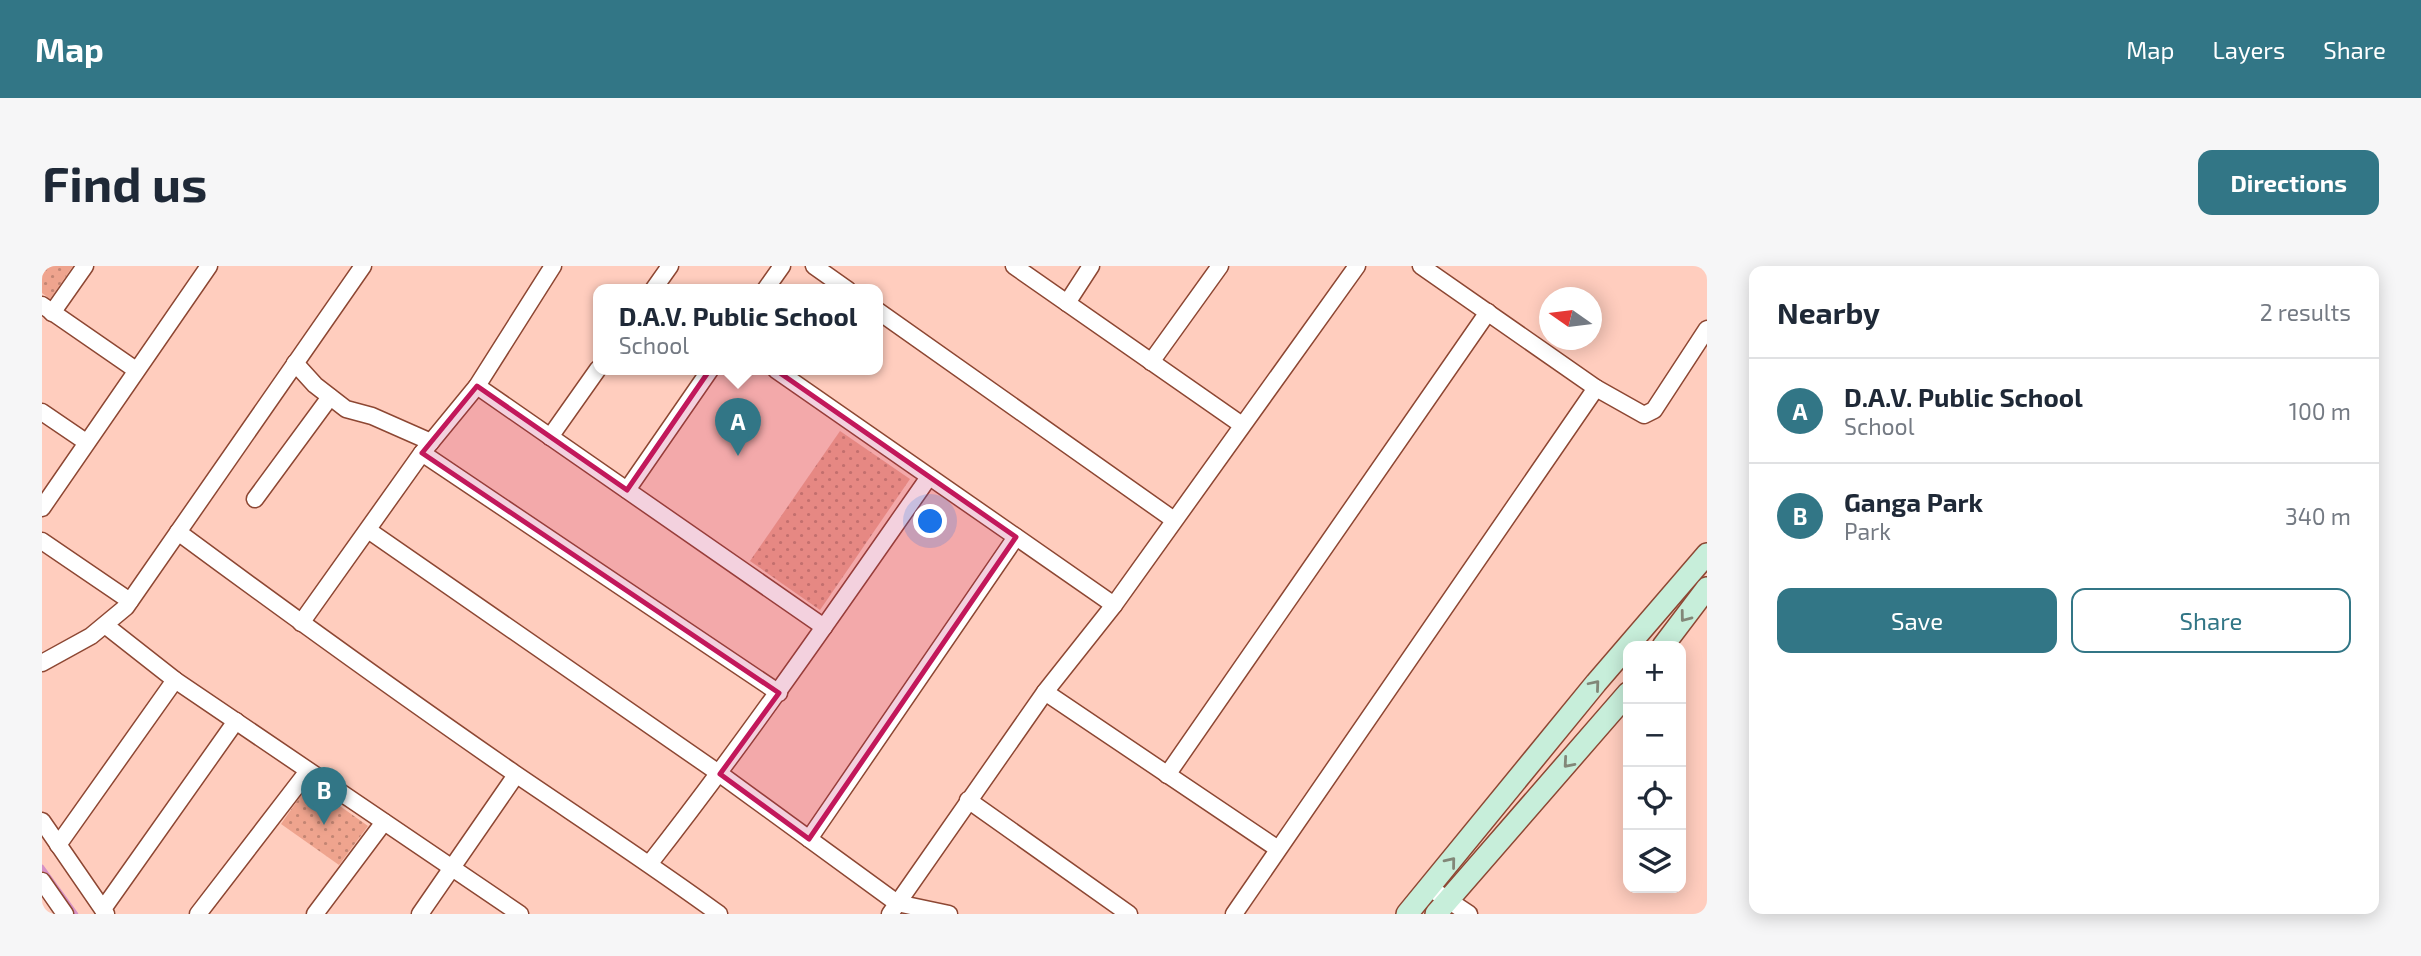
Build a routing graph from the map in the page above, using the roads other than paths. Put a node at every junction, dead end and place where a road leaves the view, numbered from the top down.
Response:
1 (85, 266) edge
2 (209, 266) edge
3 (363, 266) edge
4 (553, 266) edge
5 (670, 266) edge
6 (782, 266) edge
7 (814, 266) edge
8 (1014, 266) edge
9 (1091, 266) edge
10 (1220, 266) edge
11 (1357, 266) edge
12 (1421, 266) edge
13 (657, 284) edge
14 (769, 284) edge
15 (840, 284) edge
16 (1067, 303) junction
17 (47, 309) edge
18 (1488, 312) junction
19 (883, 315) edge
20 (1707, 330) edge
21 (1151, 362) junction
22 (295, 363) junction
23 (136, 370) junction
24 (594, 375) edge
25 (707, 375) edge
26 (783, 375) edge
27 (477, 386) junction
28 (1597, 388) junction
29 (330, 397) junction
30 (42, 412) edge
31 (1242, 425) junction
32 (550, 437) junction
33 (86, 442) junction
34 (427, 448) junction
35 (929, 477) junction
36 (627, 490) junction
37 (255, 499) dead end
38 (42, 508) edge
39 (1174, 520) junction
40 (368, 530) junction
41 (178, 532) junction
42 (1016, 537) junction
43 (42, 541) edge
44 (1707, 554) edge
45 (1707, 588) edge
46 (130, 601) junction
47 (1114, 605) junction
48 (301, 623) junction
49 (105, 625) junction
50 (824, 627) junction
51 (1667, 641) edge
52 (42, 663) edge
53 (175, 680) junction
54 (1045, 692) junction
55 (779, 693) junction
56 (1623, 699) edge
57 (236, 721) junction
58 (308, 771) junction
59 (720, 774) junction
60 (516, 775) junction
61 (1167, 775) junction
62 (968, 800) junction
63 (42, 821) edge
64 (384, 822) junction
65 (809, 839) junction
66 (58, 845) junction
67 (1278, 849) junction
68 (650, 863) junction
69 (451, 867) junction
70 (42, 881) edge
71 (1430, 888) junction
72 (1442, 907) edge
73 (894, 909) edge
74 (105, 912) edge
75 (61, 914) edge
76 (198, 914) edge
77 (315, 914) edge
78 (420, 914) edge
79 (520, 914) edge
80 (719, 914) edge
81 (949, 914) edge
82 (1129, 914) edge
83 (1234, 914) edge
84 (1407, 914) edge
85 (1469, 914) edge

1 - 17 street
2 - 23 street
3 - 22 street
4 - 27 street
5 - 13 street
6 - 14 street
7 - 15 street
8 - 16 street
9 - 16 street
10 - 21 street
11 - 31 street
12 - 18 street
16 - 21 street
17 - 23 street
18 - 28 street
18 - 61 street
19 - 39 street
20 - 28 street
21 - 31 street
22 - 29 street
22 - 41 street
23 - 33 street
24 - 32 street
25 - 36 street
26 - 35 street
27 - 32 street
27 - 34 street
28 - 67 street
29 - 34 street
29 - 37 street
30 - 33 street
31 - 39 street
32 - 36 street
33 - 38 street
34 - 40 street
34 - 55 street
35 - 42 street
35 - 50 street
36 - 50 street
39 - 47 street
40 - 48 street
40 - 59 street
41 - 46 street
41 - 48 street
42 - 47 street
42 - 65 street
43 - 46 street
71 -> 44 street
45 -> 51 street
46 - 49 street
47 - 54 street
48 - 60 street
49 - 52 street
49 - 53 street
50 - 55 street
53 - 57 street
53 - 66 street
54 - 61 street
54 - 62 street
55 - 59 street
56 -> 72 street
57 - 58 street
57 - 74 street
58 - 64 street
58 - 76 street
59 - 65 street
59 - 68 street
60 - 68 street
60 - 69 street
61 - 67 street
62 - 73 street
62 - 82 street
63 - 66 street
64 - 69 street
64 - 77 street
65 - 73 street
66 - 74 street
67 - 83 street
68 - 80 street
69 - 78 street
69 - 79 street
70 - 75 street
71 - 72 street
71 - 84 street
72 - 85 street
73 - 81 street

